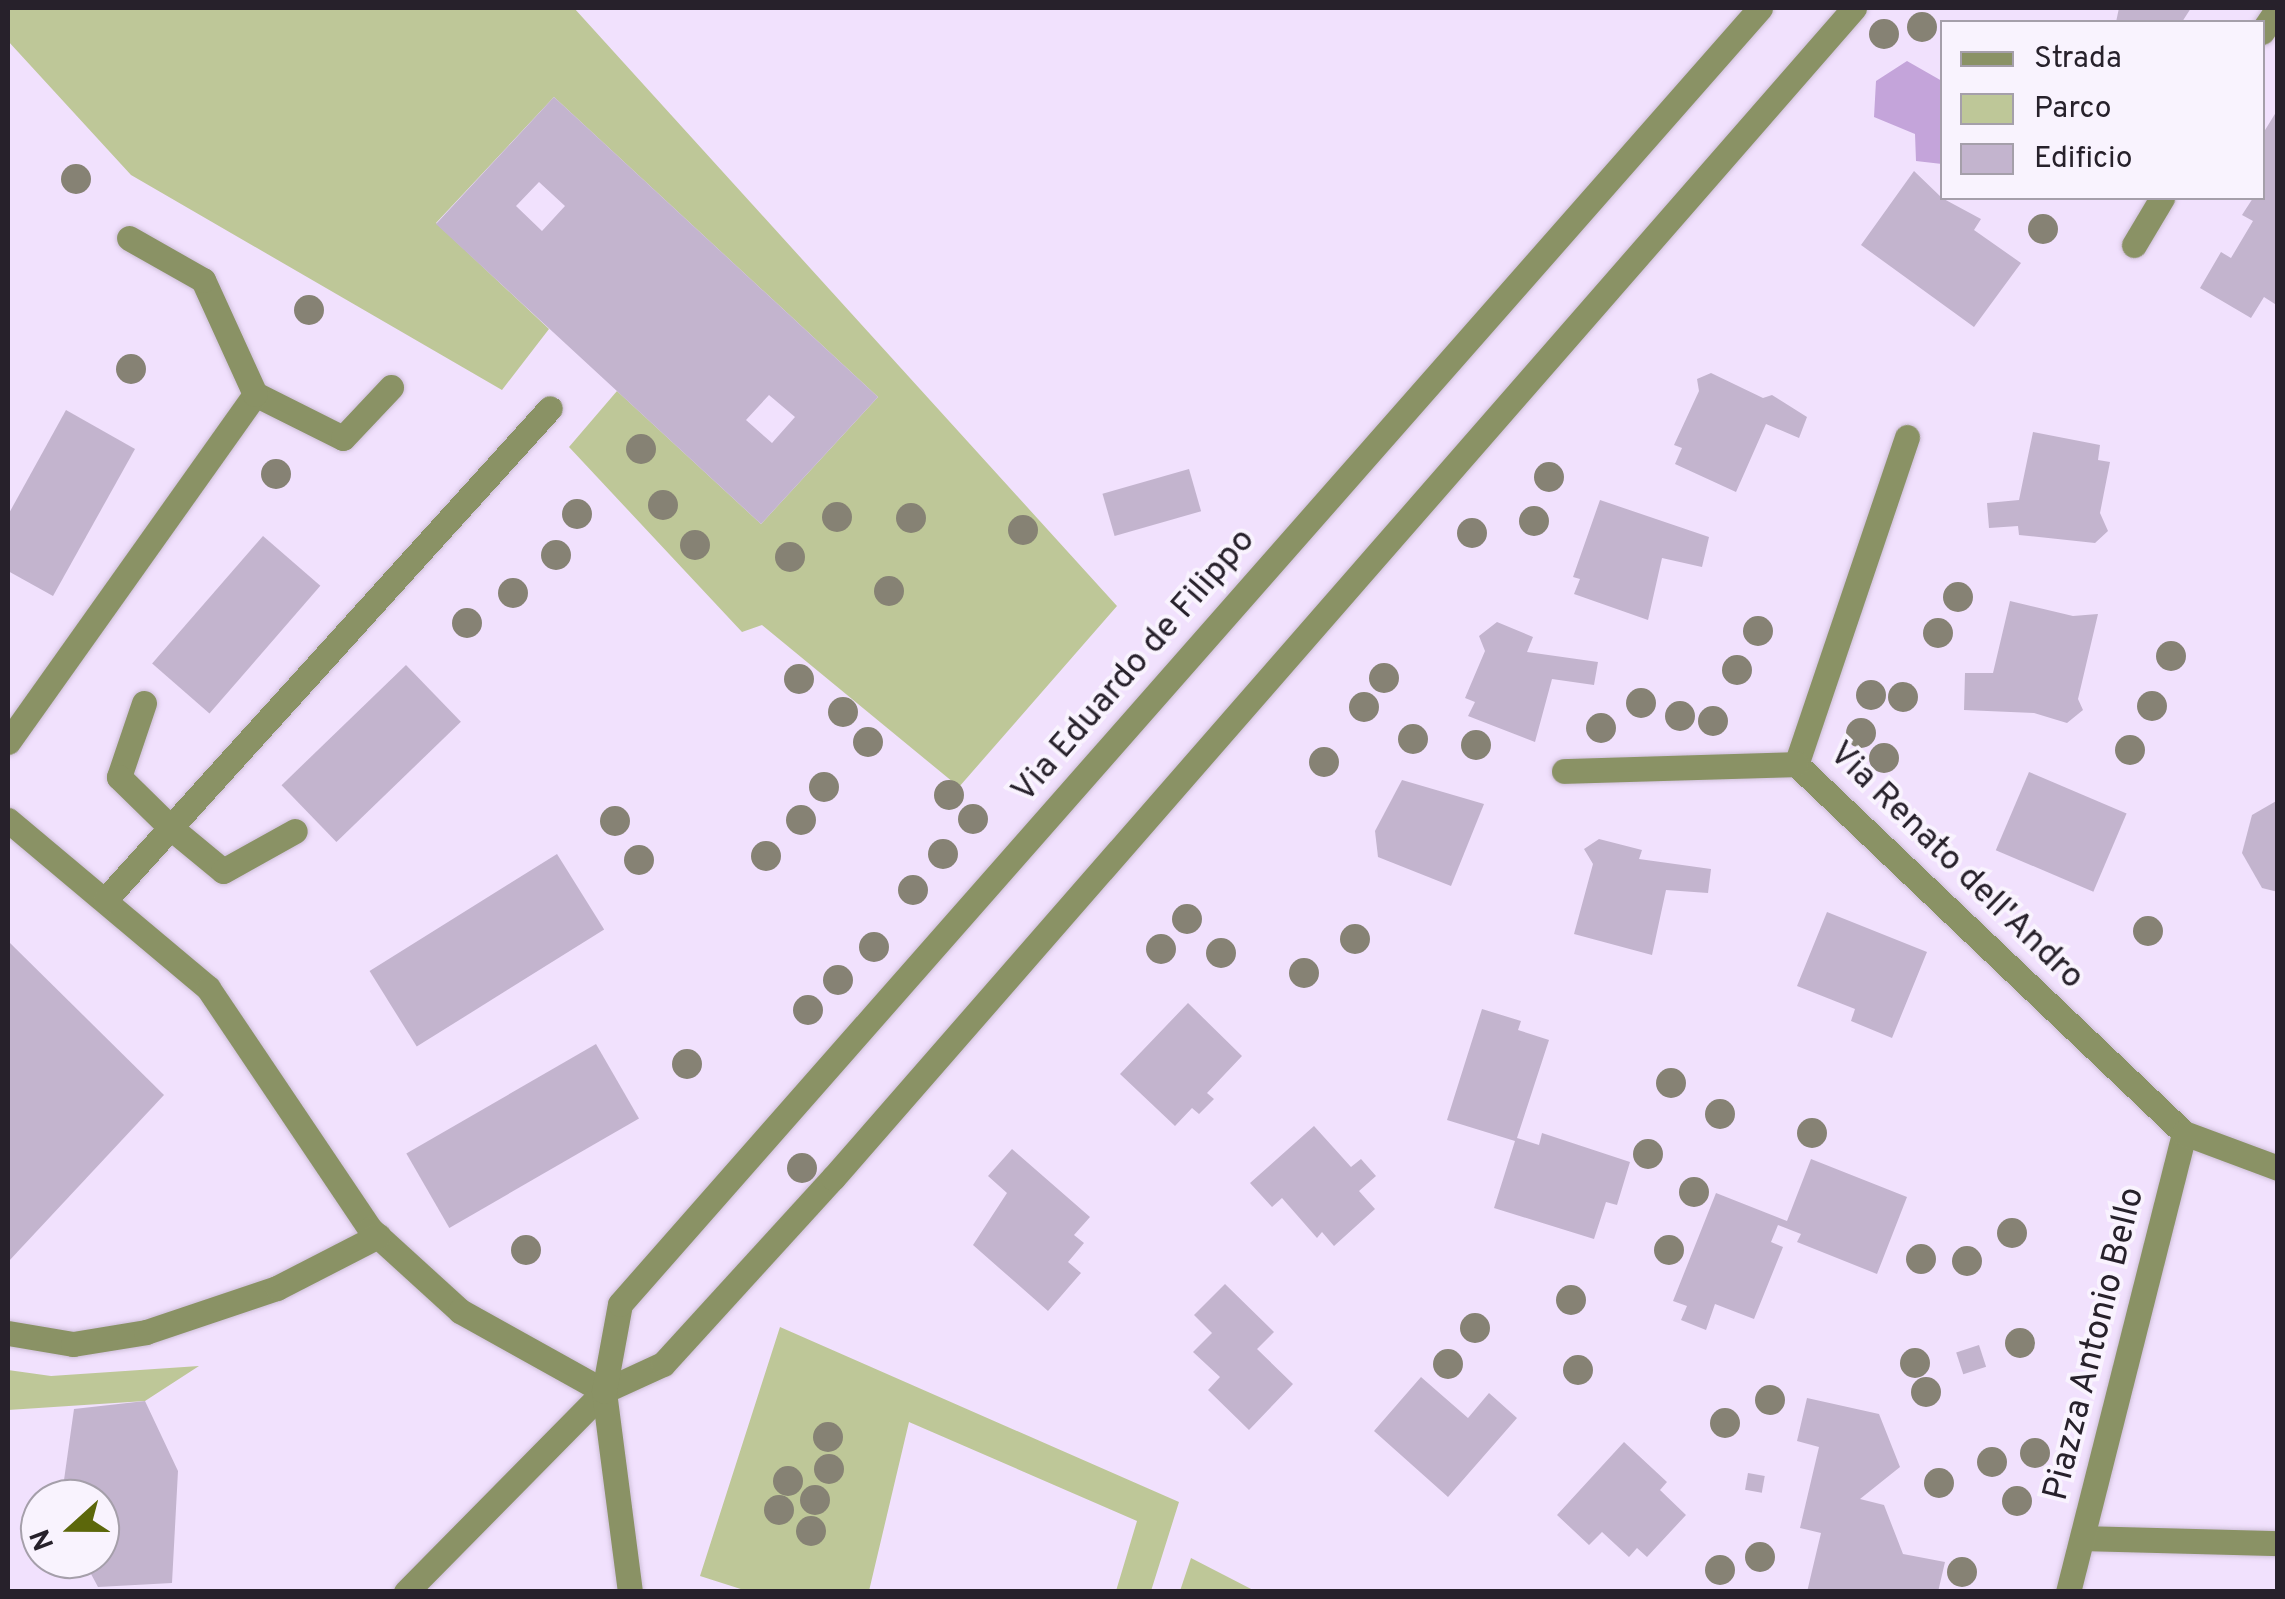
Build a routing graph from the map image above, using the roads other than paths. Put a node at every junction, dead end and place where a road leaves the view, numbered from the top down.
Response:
1 (1760, 8) edge
2 (1854, 8) edge
3 (2161, 200) edge
4 (129, 238) dead end
5 (2134, 245) dead end
6 (391, 387) dead end
7 (255, 394) junction
8 (550, 408) dead end
9 (1907, 437) dead end
10 (144, 703) dead end
11 (8, 742) edge
12 (1796, 764) junction
13 (1564, 771) dead end
14 (8, 820) edge
15 (170, 828) junction
16 (296, 832) dead end
17 (105, 900) junction
18 (2184, 1133) junction
19 (2278, 1168) edge
20 (378, 1236) junction
21 (8, 1333) edge
22 (604, 1391) junction
23 (2083, 1538) junction
24 (2278, 1542) edge
25 (406, 1592) edge
26 (630, 1592) edge
27 (2068, 1592) edge

1 - 22 street, Via Eduardo de Filippo
2 - 22 street
3 - 5 street
4 - 7 street
6 - 7 street
7 - 11 street
8 - 15 street
9 - 12 street, Via Renato dell'Andro
10 - 15 street
12 - 13 street
12 - 18 street, Via Renato dell'Andro
14 - 17 street
15 - 16 street
15 - 17 street
17 - 20 street
18 - 19 street
18 - 23 street, Piazza Antonio Bello
20 - 21 street
20 - 22 street
22 - 25 street
22 - 26 street, Via Eduardo de Filippo
23 - 24 street, Piazza Antonio Bello
23 - 27 street

